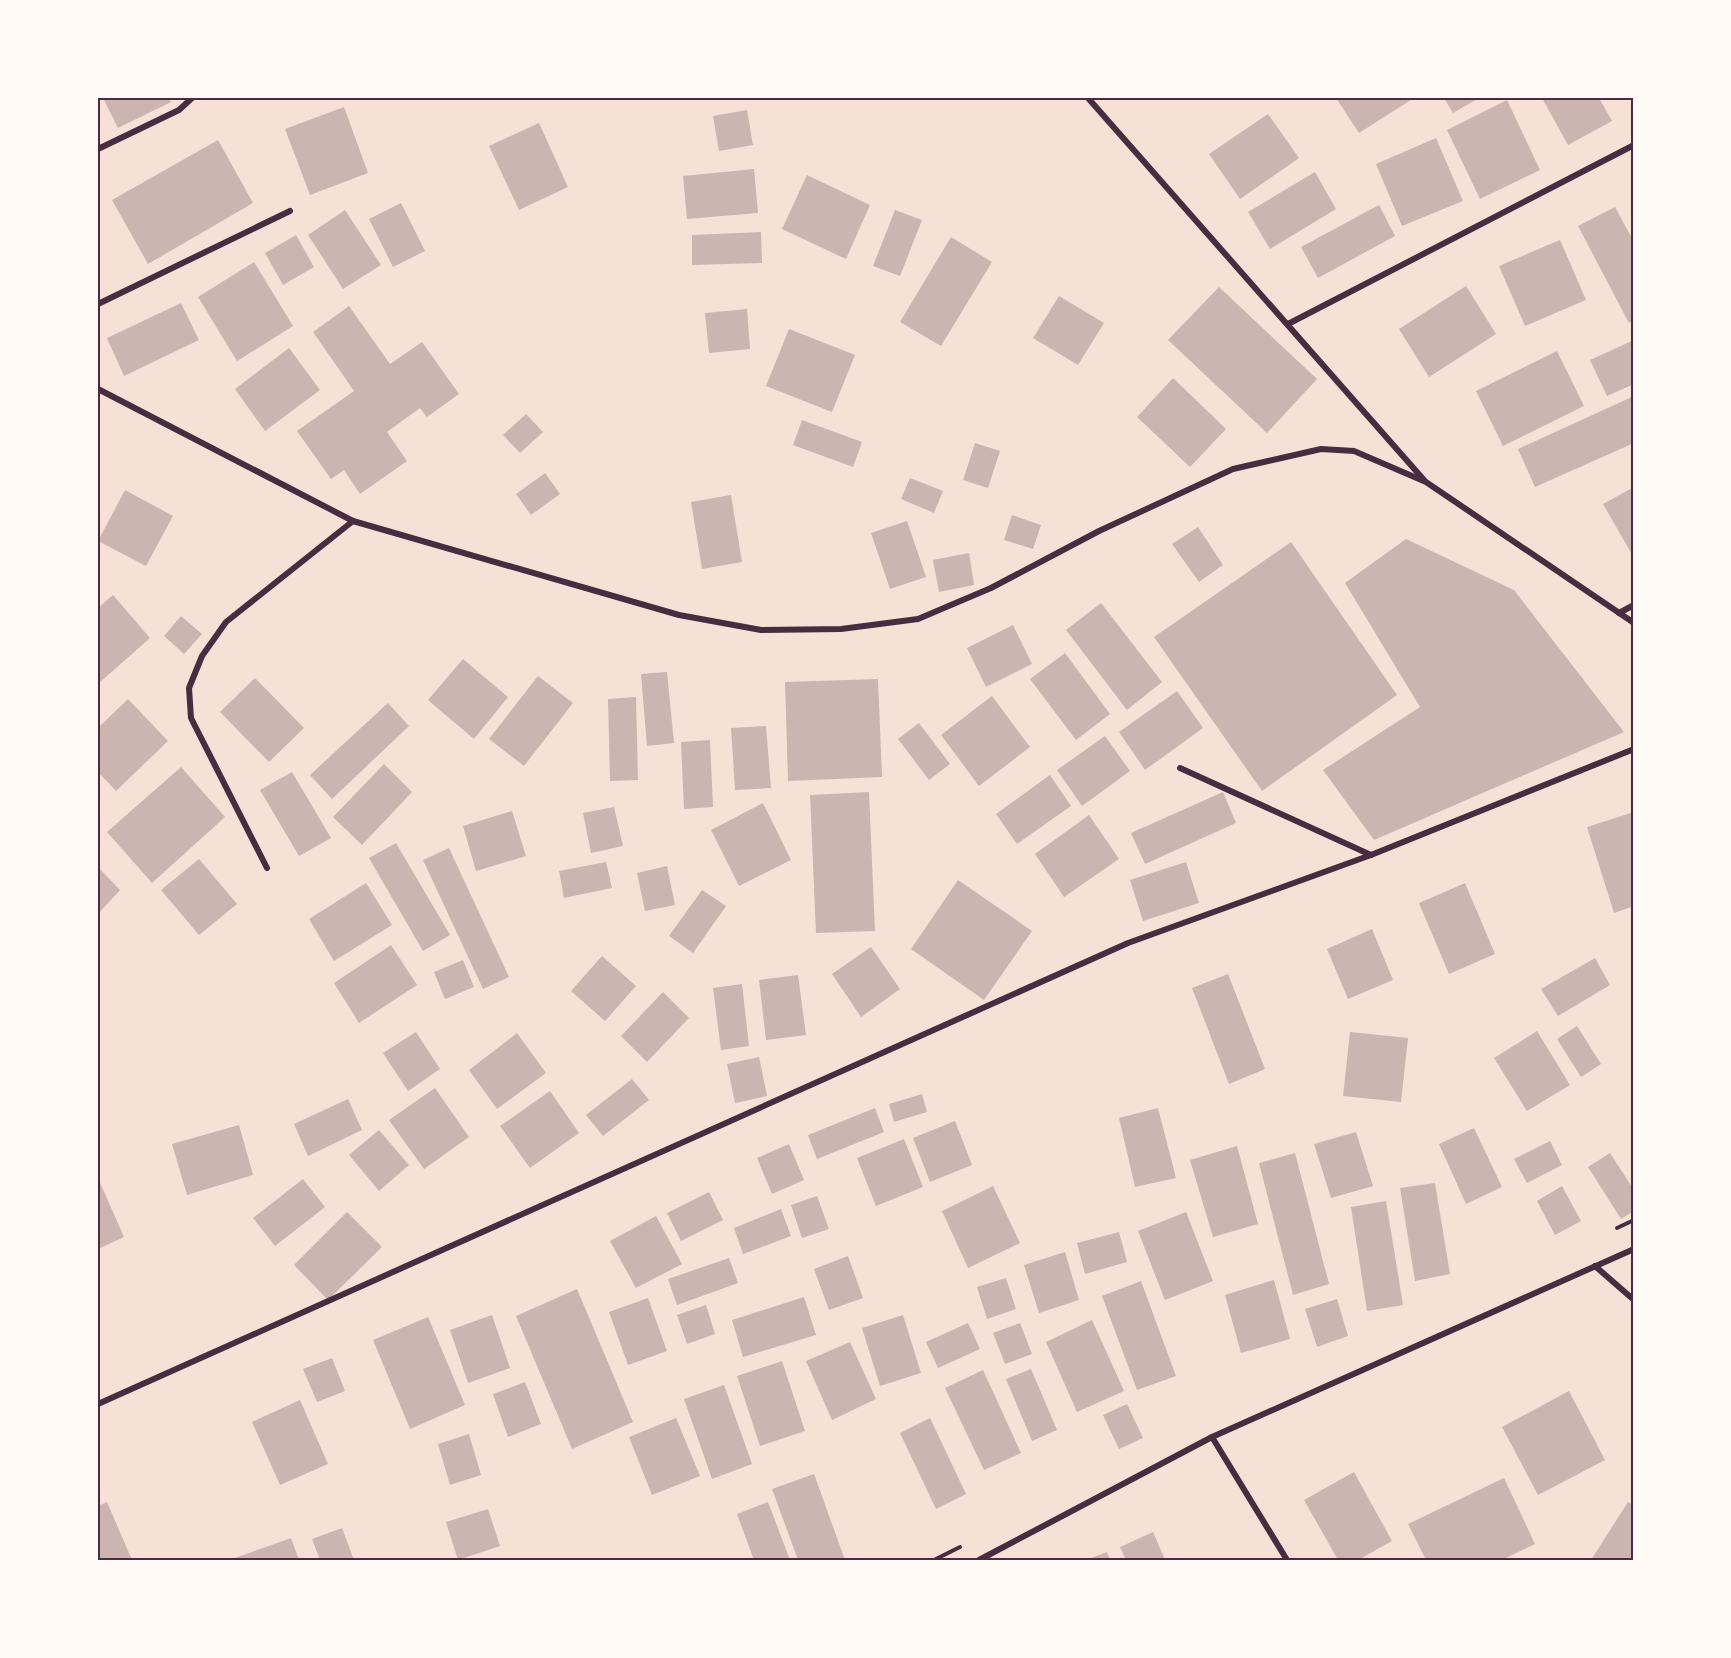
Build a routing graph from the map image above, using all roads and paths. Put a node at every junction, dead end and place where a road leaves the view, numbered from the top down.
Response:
1 (192, 98) edge
2 (1088, 98) edge
3 (1634, 145) edge
4 (98, 148) edge
5 (290, 210) dead end
6 (98, 304) edge
7 (1288, 324) junction
8 (98, 390) edge
9 (1426, 482) junction
10 (353, 521) junction
11 (1634, 605) edge
12 (1619, 613) junction
13 (1634, 623) edge
14 (1634, 749) edge
15 (1180, 768) dead end
16 (1371, 855) junction
17 (267, 868) dead end
18 (1634, 1249) edge
19 (1595, 1266) junction
20 (1634, 1300) edge
21 (98, 1404) edge
22 (1212, 1437) junction
23 (979, 1560) edge
24 (1287, 1560) edge

1 - 4 street
2 - 7 street
3 - 7 street
5 - 6 street
7 - 9 street
8 - 10 street
9 - 10 street
9 - 12 street
10 - 17 street
11 - 12 street
12 - 13 street
14 - 16 street
15 - 16 street
16 - 21 street
18 - 19 street
19 - 20 street
19 - 22 street
22 - 23 street
22 - 24 street

